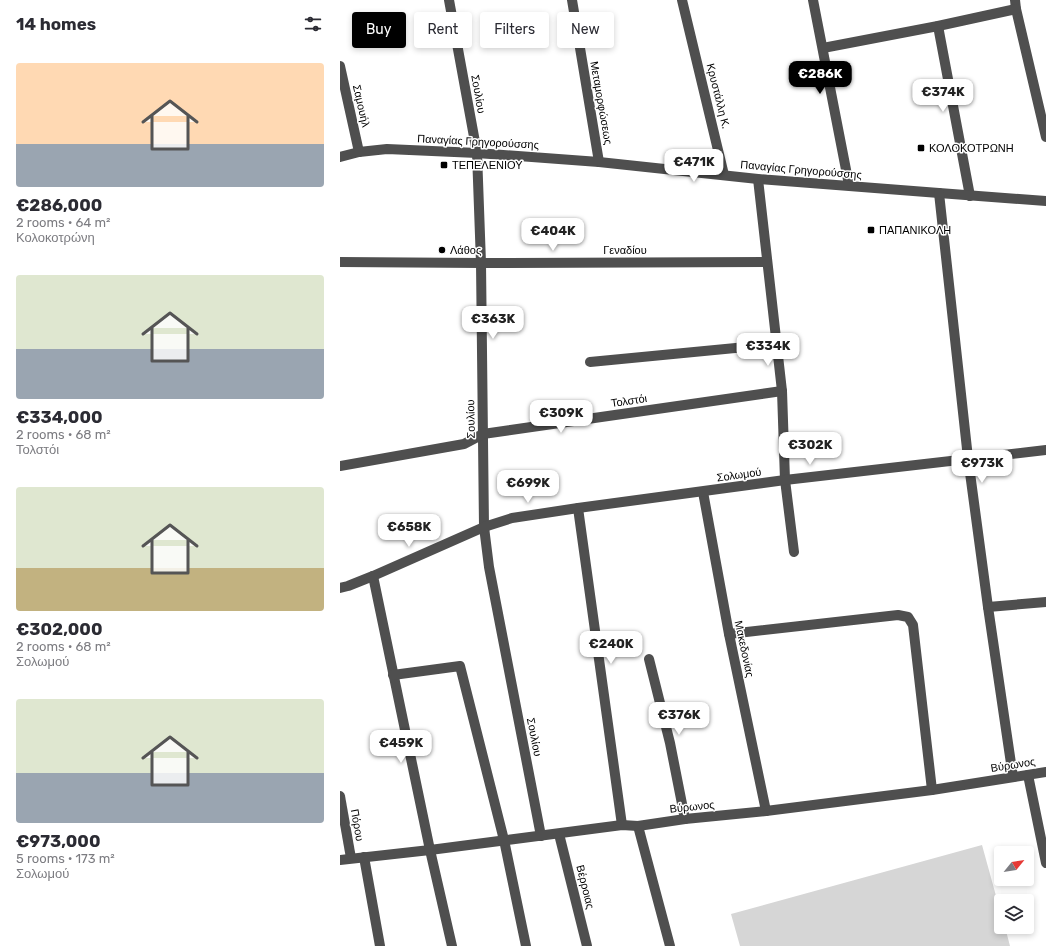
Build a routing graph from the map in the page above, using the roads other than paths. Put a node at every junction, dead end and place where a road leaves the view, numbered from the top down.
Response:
1 (449, 0) edge
2 (572, 0) edge
3 (682, 0) edge
4 (813, 0) edge
5 (1016, 4) edge
6 (938, 26) junction
7 (823, 48) junction
8 (340, 66) edge
9 (1046, 137) edge
10 (360, 152) junction
11 (477, 153) junction
12 (340, 157) edge
13 (599, 162) junction
14 (724, 175) junction
15 (758, 178) junction
16 (849, 186) junction
17 (939, 193) junction
18 (970, 196) junction
19 (1046, 201) edge
20 (340, 262) edge
21 (767, 262) junction
22 (481, 263) junction
23 (776, 344) junction
24 (590, 362) dead end
25 (782, 391) junction
26 (483, 434) junction
27 (1046, 450) edge
28 (968, 458) junction
29 (340, 466) edge
30 (785, 480) junction
31 (703, 492) junction
32 (578, 508) junction
33 (484, 527) junction
34 (794, 552) dead end
35 (373, 576) junction
36 (340, 588) edge
37 (1046, 602) edge
38 (988, 607) junction
39 (728, 634) junction
40 (649, 659) dead end
41 (393, 675) junction
42 (1046, 772) edge
43 (1028, 775) junction
44 (1013, 777) junction
45 (932, 790) junction
46 (340, 796) edge
47 (766, 811) junction
48 (685, 819) junction
49 (622, 826) junction
50 (638, 826) junction
51 (559, 834) junction
52 (540, 836) junction
53 (504, 840) junction
54 (430, 850) junction
55 (364, 857) junction
56 (351, 858) junction
57 (340, 860) edge
58 (1046, 862) edge
59 (380, 946) edge
60 (452, 946) edge
61 (526, 946) edge
62 (587, 946) edge
63 (670, 946) edge

1 - 11 street, Σουλίου
2 - 13 street, Μεταμορφώσεως
3 - 14 street, Κρυστάλλη Κ.
4 - 7 street
5 - 6 street
5 - 9 street
6 - 7 street
6 - 18 street
7 - 16 street
8 - 10 street, Σαμουήλ
10 - 11 street, Παναγίας Γρηγορούσσης
10 - 12 street, Παναγίας Γρηγορούσσης
11 - 13 street, Παναγίας Γρηγορούσσης
11 - 22 street, Σουλίου
13 - 14 street, Παναγίας Γρηγορούσσης
14 - 15 street, Παναγίας Γρηγορούσσης
15 - 16 street, Παναγίας Γρηγορούσσης
15 - 21 street
16 - 17 street, Παναγίας Γρηγορούσσης
17 - 18 street, Παναγίας Γρηγορούσσης
17 - 28 street
18 - 19 street, Παναγίας Γρηγορούσσης
20 - 22 street, Γεναδίου
21 - 22 street, Γεναδίου
21 - 23 street
22 - 26 street, Σουλίου
23 - 24 street
23 - 25 street
25 - 26 street, Τολστόι
25 - 30 street
26 - 29 street, Τολστόι
26 - 33 street, Σουλίου
27 - 28 street, Σολωμού
28 - 30 street, Σολωμού
28 - 38 street
30 - 31 street, Σολωμού
30 - 34 street
31 - 32 street, Σολωμού
31 - 39 street, Μακεδονίας
32 - 33 street, Σολωμού
32 - 49 street
33 - 35 street, Σολωμού
33 - 52 street, Σουλίου
35 - 36 street, Σολωμού
35 - 41 street
37 - 38 street
38 - 44 street
39 - 45 street
39 - 47 street, Μακεδονίας
40 - 48 street
41 - 53 street
41 - 54 street
42 - 43 street, Βύρωνος
43 - 44 street, Βύρωνος
43 - 58 street
44 - 45 street, Βύρωνος
45 - 47 street, Βύρωνος
46 - 56 street, Πόρου
47 - 48 street, Βύρωνος
48 - 50 street, Βύρωνος
49 - 50 street, Βύρωνος
49 - 51 street, Βύρωνος
50 - 63 street
51 - 52 street, Βύρωνος
51 - 62 street, Βέρροιας
52 - 53 street, Βύρωνος
53 - 54 street, Βύρωνος
53 - 61 street
54 - 55 street, Βύρωνος
54 - 60 street
55 - 56 street, Βύρωνος
55 - 59 street
56 - 57 street, Βύρωνος

